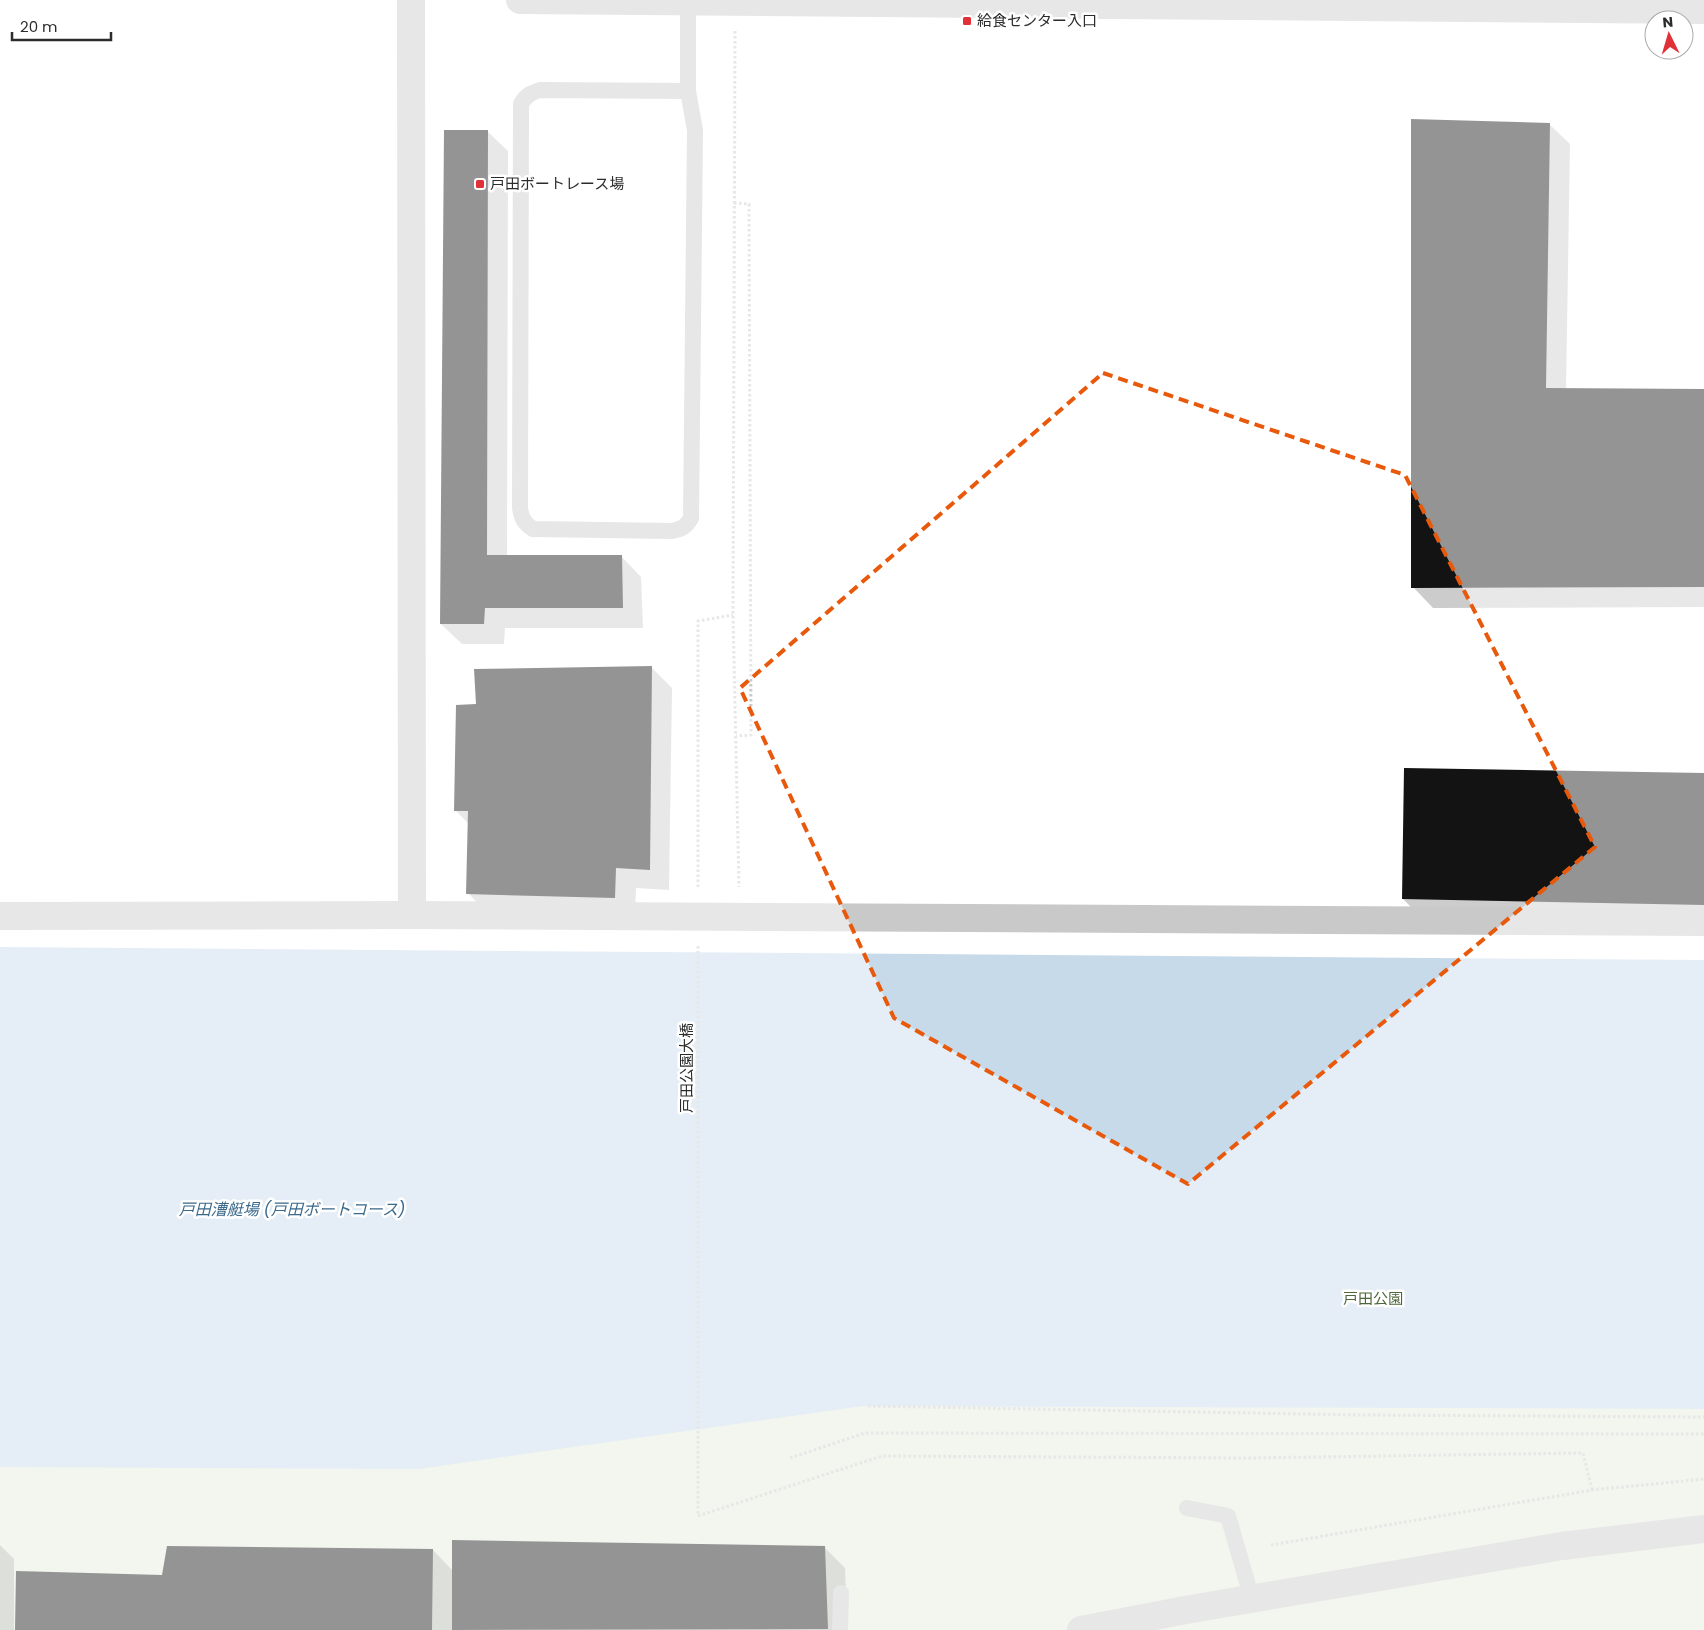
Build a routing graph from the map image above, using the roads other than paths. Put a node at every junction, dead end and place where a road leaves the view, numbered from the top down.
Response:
1 (411, 0) edge
2 (520, 0) edge
3 (688, 3) junction
4 (1433, 4) edge
5 (1704, 10) edge
6 (688, 91) junction
7 (412, 915) junction
8 (0, 916) edge
9 (1704, 922) edge
10 (1187, 1508) dead end
11 (1704, 1528) edge
12 (841, 1593) dead end
13 (1252, 1599) junction
14 (840, 1630) edge
15 (1082, 1630) edge

1 - 7 street
2 - 3 street
3 - 4 street
3 - 6 lane
4 - 5 street
6 - 6 lane
7 - 8 street
7 - 9 street
10 - 13 lane
11 - 13 street
12 - 14 lane
13 - 15 street

